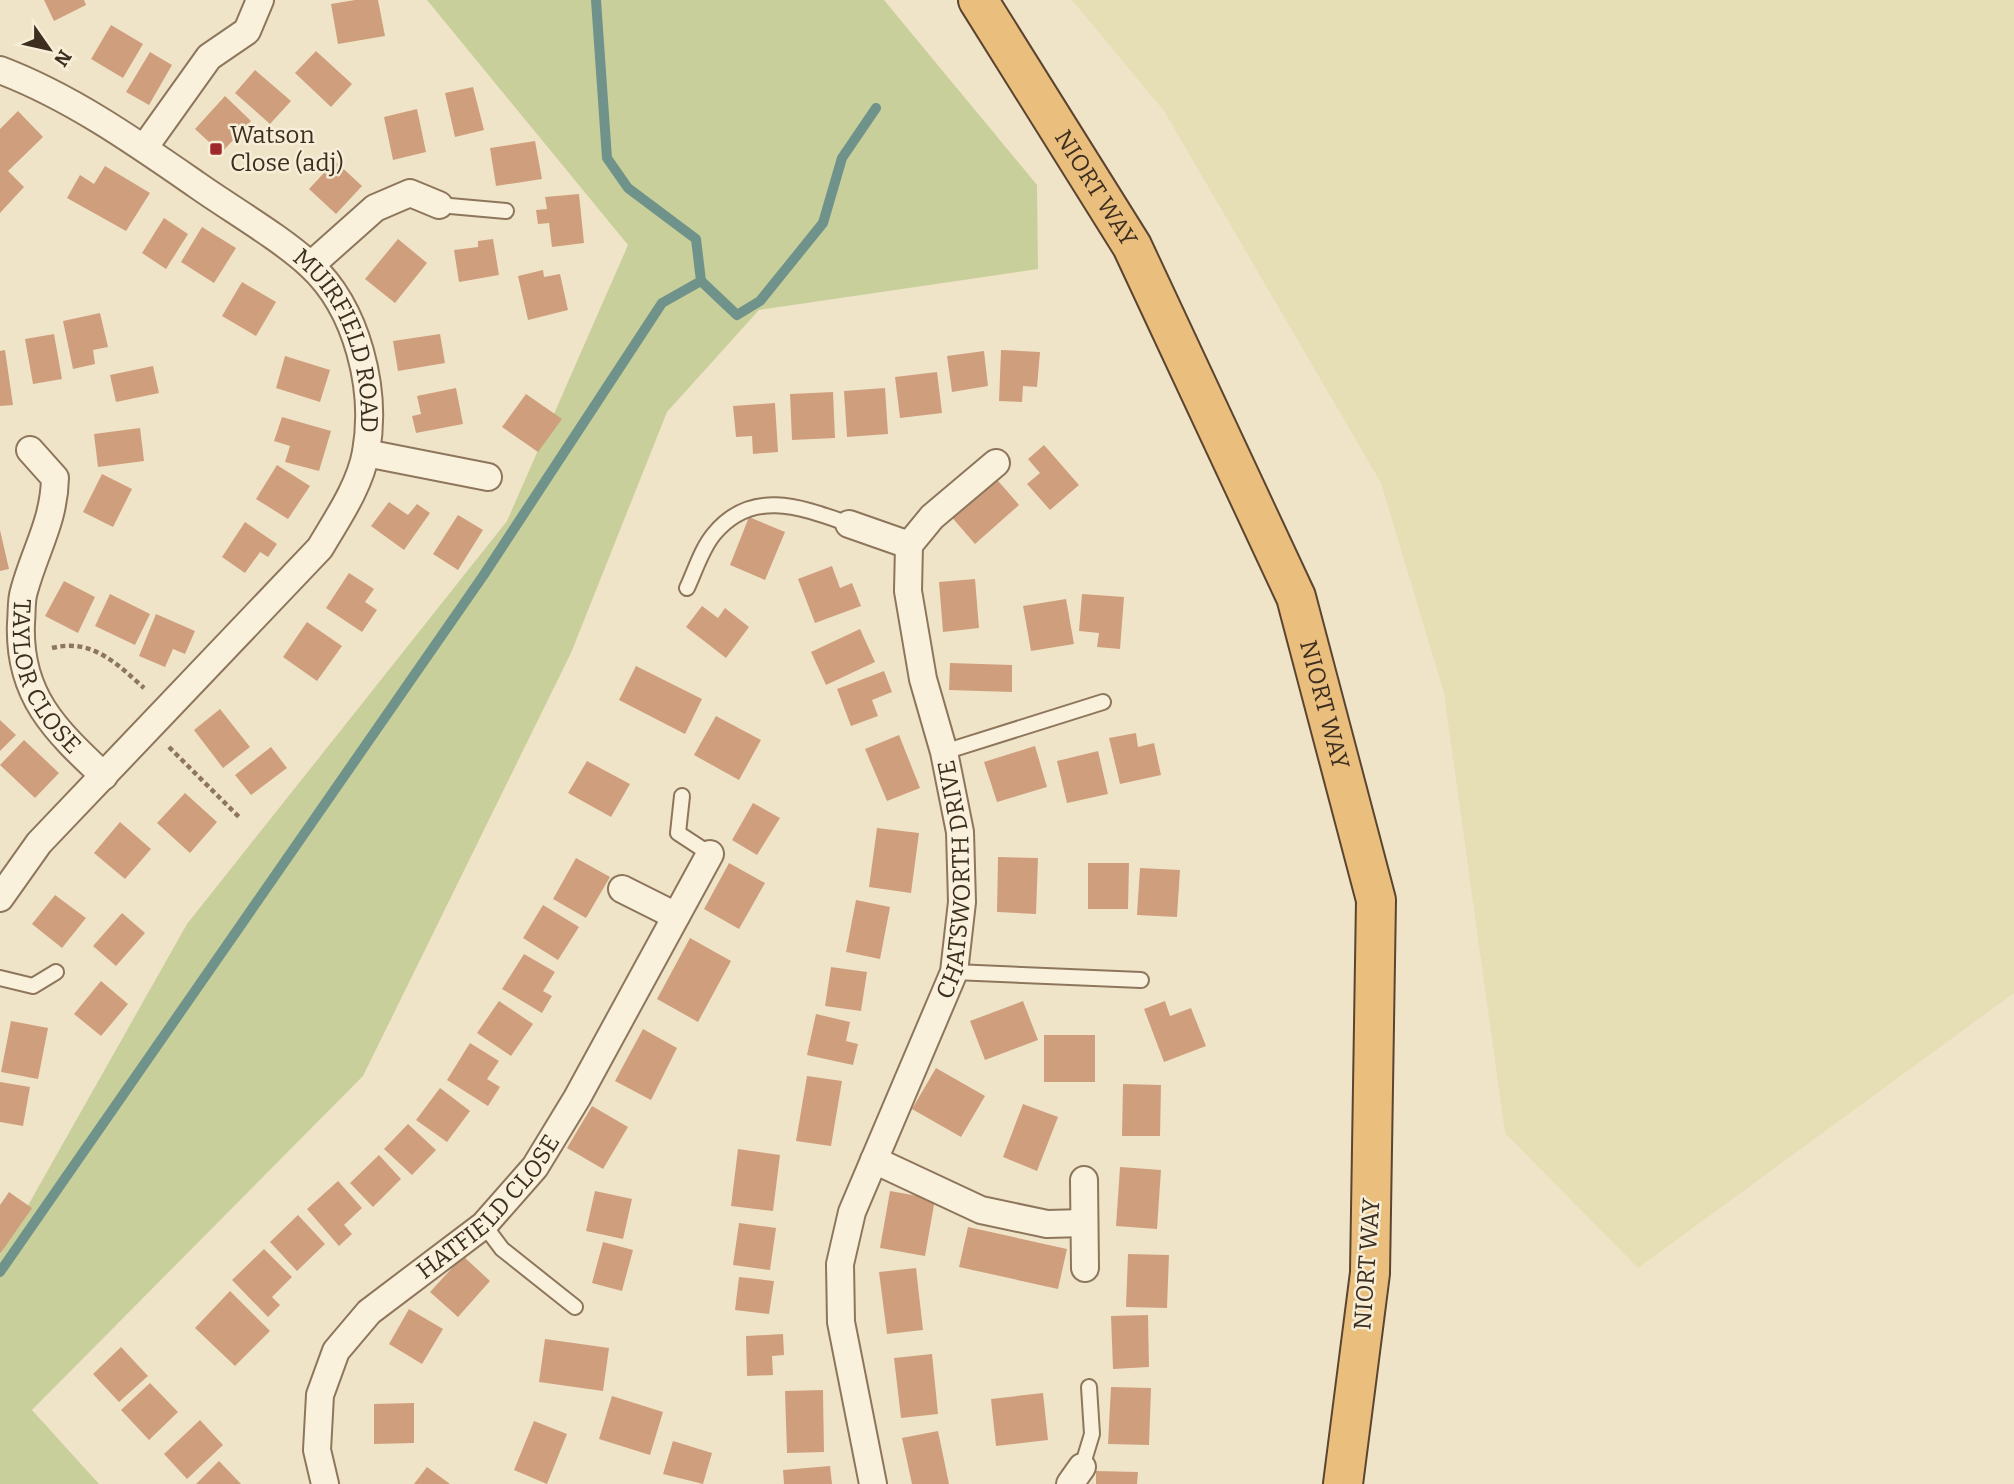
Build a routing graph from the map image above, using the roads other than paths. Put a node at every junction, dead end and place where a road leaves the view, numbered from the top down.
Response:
1 (260, 0) edge
2 (978, 0) edge
3 (0, 70) edge
4 (144, 148) junction
5 (439, 205) joint
6 (506, 211) dead end
7 (311, 265) junction
8 (30, 450) dead end
9 (366, 453) junction
10 (996, 463) dead end
11 (488, 477) dead end
12 (849, 524) joint
13 (909, 545) junction
14 (687, 588) dead end
15 (1103, 702) dead end
16 (944, 752) junction
17 (104, 776) junction
18 (682, 796) dead end
19 (710, 855) joint
20 (622, 889) dead end
21 (0, 898) edge
22 (677, 916) junction
23 (56, 971) dead end
24 (954, 972) junction
25 (0, 978) edge
26 (1141, 980) dead end
27 (874, 1160) junction
28 (1084, 1180) dead end
29 (1084, 1223) junction
30 (484, 1225) junction
31 (1085, 1268) dead end
32 (575, 1307) dead end
33 (1089, 1387) dead end
34 (1076, 1476) edge
35 (325, 1484) edge
36 (873, 1484) edge
37 (1343, 1484) edge

1 - 4 street
2 - 37 highway, NIORT WAY
3 - 4 street, MUIRFIELD ROAD
4 - 7 street, MUIRFIELD ROAD
5 - 6 lane
5 - 7 street
7 - 9 street, MUIRFIELD ROAD
8 - 17 street, TAYLOR CLOSE
9 - 11 street
9 - 17 street, MUIRFIELD ROAD
10 - 13 street
12 - 13 street
12 - 14 lane
13 - 16 street, CHATSWORTH DRIVE
15 - 16 lane
16 - 24 street, CHATSWORTH DRIVE
17 - 21 street, MUIRFIELD ROAD
18 - 19 lane
19 - 22 street, HATFIELD CLOSE
20 - 22 street
22 - 30 street, HATFIELD CLOSE
23 - 25 lane
24 - 26 lane
24 - 27 street, CHATSWORTH DRIVE
27 - 29 street
27 - 36 street, CHATSWORTH DRIVE
28 - 29 street
29 - 31 street
30 - 32 lane
30 - 35 street, HATFIELD CLOSE
33 - 34 lane

